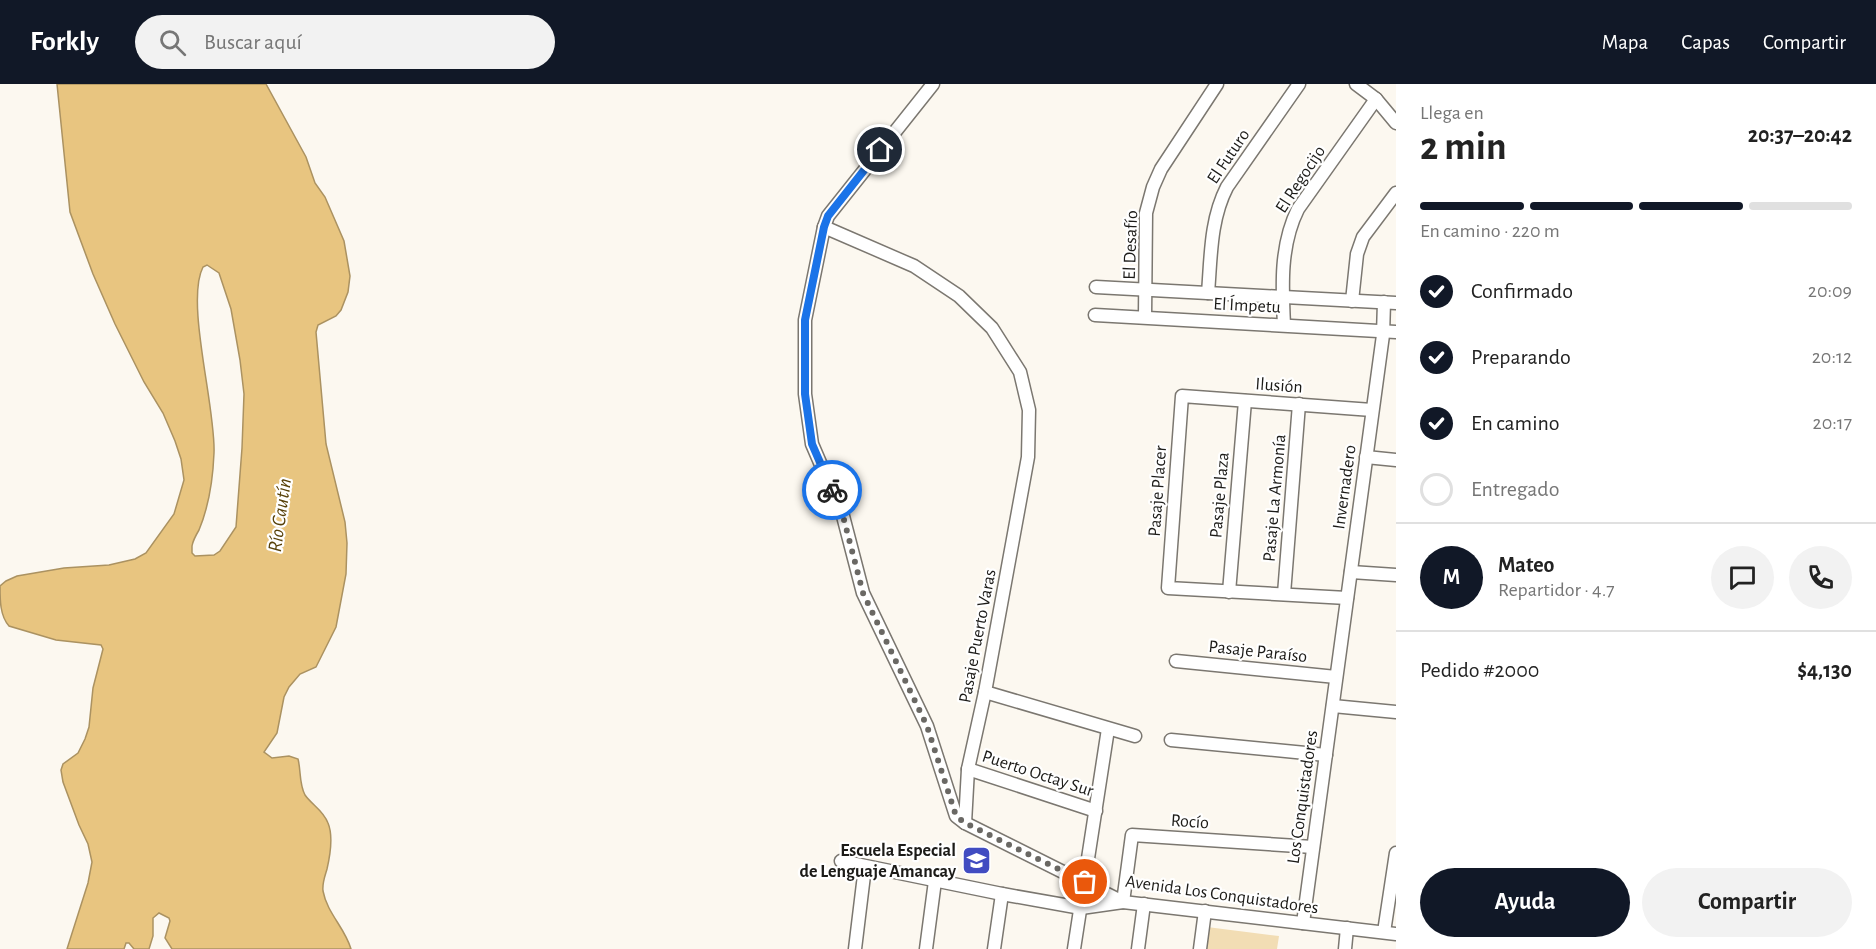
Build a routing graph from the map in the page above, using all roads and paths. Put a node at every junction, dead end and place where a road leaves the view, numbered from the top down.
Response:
1 (933, 84) edge
2 (1216, 84) edge
3 (1299, 84) edge
4 (1356, 84) edge
5 (1376, 99) junction
6 (1396, 123) edge
7 (1396, 193) edge
8 (824, 227) junction
9 (1096, 287) dead end
10 (1146, 290) junction
11 (1208, 293) junction
12 (1283, 297) junction
13 (1352, 301) junction
14 (1390, 303) edge
15 (1095, 315) dead end
16 (1145, 317) junction
17 (1284, 325) junction
18 (1390, 331) edge
19 (1182, 396) joint
20 (1245, 401) junction
21 (1299, 404) junction
22 (1372, 410) junction
23 (1366, 457) junction
24 (1396, 460) edge
25 (1351, 572) junction
26 (1396, 575) edge
27 (1229, 592) junction
28 (1284, 594) junction
29 (1347, 598) junction
30 (1176, 661) dead end
31 (1336, 677) junction
32 (985, 692) junction
33 (1333, 706) junction
34 (1396, 712) edge
35 (1108, 729) junction
36 (1135, 736) dead end
37 (1171, 740) dead end
38 (1326, 755) junction
39 (968, 769) junction
40 (1096, 811) junction
41 (960, 819) junction
42 (1313, 847) junction
43 (1396, 853) edge
44 (841, 861) dead end
45 (865, 867) junction
46 (936, 881) junction
47 (1085, 882) junction
48 (1002, 894) junction
49 (1123, 902) junction
50 (1144, 904) junction
51 (1081, 908) junction
52 (1205, 911) junction
53 (1303, 923) junction
54 (1347, 928) junction
55 (1390, 933) edge
56 (855, 949) edge
57 (926, 949) edge
58 (994, 949) edge
59 (1074, 949) edge
60 (1138, 949) edge
61 (1200, 949) edge
62 (1345, 949) edge

1 - 8 street
2 - 10 street, El Desafío
3 - 11 street, El Futuro
4 - 5 street
5 - 6 street
5 - 12 street, El Regocijo
7 - 13 street
8 - 32 street, Pasaje Puerto Varas
8 - 41 street
9 - 10 street, El Ímpetu
10 - 11 street, El Ímpetu
10 - 16 street, El Desafío
11 - 12 street, El Ímpetu
12 - 13 street, El Ímpetu
12 - 17 street, El Regocijo
13 - 14 street, El Ímpetu
14 - 18 street, Invernadero
15 - 16 street, El Ímpetu
16 - 17 street, El Ímpetu
17 - 18 street, El Ímpetu
18 - 22 street, Invernadero
19 - 20 street, Ilusión
19 - 27 street, Pasaje Placer
20 - 21 street, Ilusión
20 - 27 street, Pasaje Plaza
21 - 22 street, Ilusión
21 - 28 street, Pasaje La Armonía
22 - 23 street, Invernadero
23 - 24 street
23 - 25 street, Invernadero
25 - 26 street
25 - 29 street, Invernadero
27 - 28 street
28 - 29 street
29 - 31 street, Invernadero
30 - 31 street, Pasaje Paraíso
31 - 33 street, Los Conquistadores
32 - 35 street
32 - 39 street, Pasaje Puerto Varas
33 - 34 street
33 - 38 street, Los Conquistadores
35 - 36 street
35 - 40 street
37 - 38 street
38 - 42 street, Los Conquistadores
39 - 40 street, Puerto Octay Sur
39 - 41 street, Pasaje Puerto Varas
40 - 47 street
41 - 47 street, Avenida Los Conquistadores
42 - 49 street, Rocío
42 - 53 street, Los Conquistadores
43 - 55 street
44 - 45 street
45 - 46 street
45 - 56 street
46 - 48 street
46 - 57 street
47 - 49 street, Avenida Los Conquistadores
47 - 51 street
48 - 51 street
48 - 58 street
49 - 50 street, Avenida Los Conquistadores
49 - 51 street
50 - 52 street, Avenida Los Conquistadores
50 - 60 street
51 - 59 street
52 - 53 street, Avenida Los Conquistadores
52 - 61 street
53 - 54 street, Avenida Los Conquistadores
54 - 55 street, Avenida Los Conquistadores
54 - 62 street

